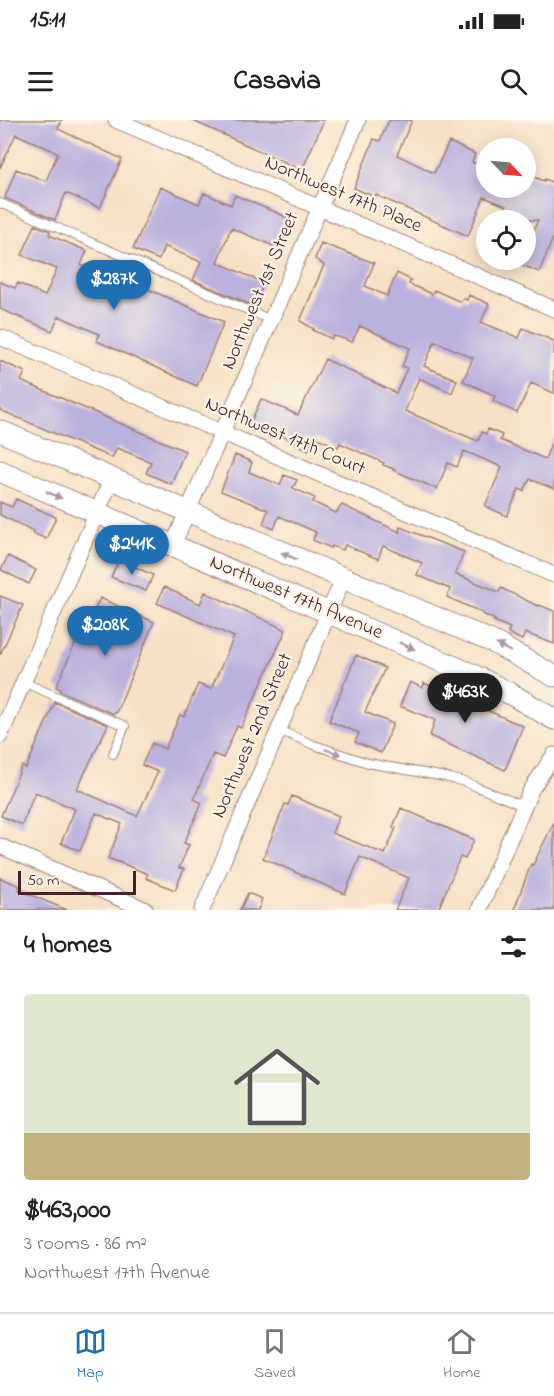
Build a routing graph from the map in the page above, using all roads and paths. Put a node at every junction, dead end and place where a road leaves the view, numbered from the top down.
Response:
1 (116, 120) edge
2 (358, 120) edge
3 (0, 203) edge
4 (319, 208) junction
5 (554, 309) edge
6 (271, 320) junction
7 (0, 337) edge
8 (0, 431) edge
9 (223, 433) junction
10 (0, 471) edge
11 (112, 478) junction
12 (187, 511) junction
13 (96, 513) junction
14 (172, 545) junction
15 (554, 575) edge
16 (343, 579) junction
17 (329, 612) junction
18 (554, 676) edge
19 (23, 682) junction
20 (554, 720) edge
21 (279, 730) junction
22 (0, 736) edge
23 (113, 754) dead end
24 (554, 755) edge
25 (523, 806) junction
26 (0, 846) edge
27 (146, 910) edge
28 (202, 910) edge
29 (478, 910) edge

1 - 4 street, Northwest 17th Place
2 - 4 street, Northwest 1st Street
3 - 6 lane
4 - 5 street, Northwest 17th Place
4 - 6 street, Northwest 1st Street
6 - 9 street, Northwest 1st Street
7 - 9 street, Northwest 17th Court
8 - 11 main road, Northwest 17th Avenue
9 - 12 street, Northwest 1st Street
9 - 15 street, Northwest 17th Court
10 -> 13 main road, Northwest 17th Avenue
11 - 12 main road, Northwest 17th Avenue
11 - 13 street
12 - 14 street, Northwest 1st Street
16 -> 12 main road, Northwest 17th Avenue
13 - 14 main road, Northwest 17th Avenue
13 - 19 street
14 - 17 main road, Northwest 17th Avenue
16 - 17 street, Northwest 2nd Street
18 -> 16 main road, Northwest 17th Avenue
17 -> 20 main road, Northwest 17th Avenue
17 - 21 street, Northwest 2nd Street
19 - 22 street
19 - 23 lane
21 -> 25 lane
21 - 28 street, Northwest 2nd Street
24 - 25 street
25 - 29 street
26 - 27 street

